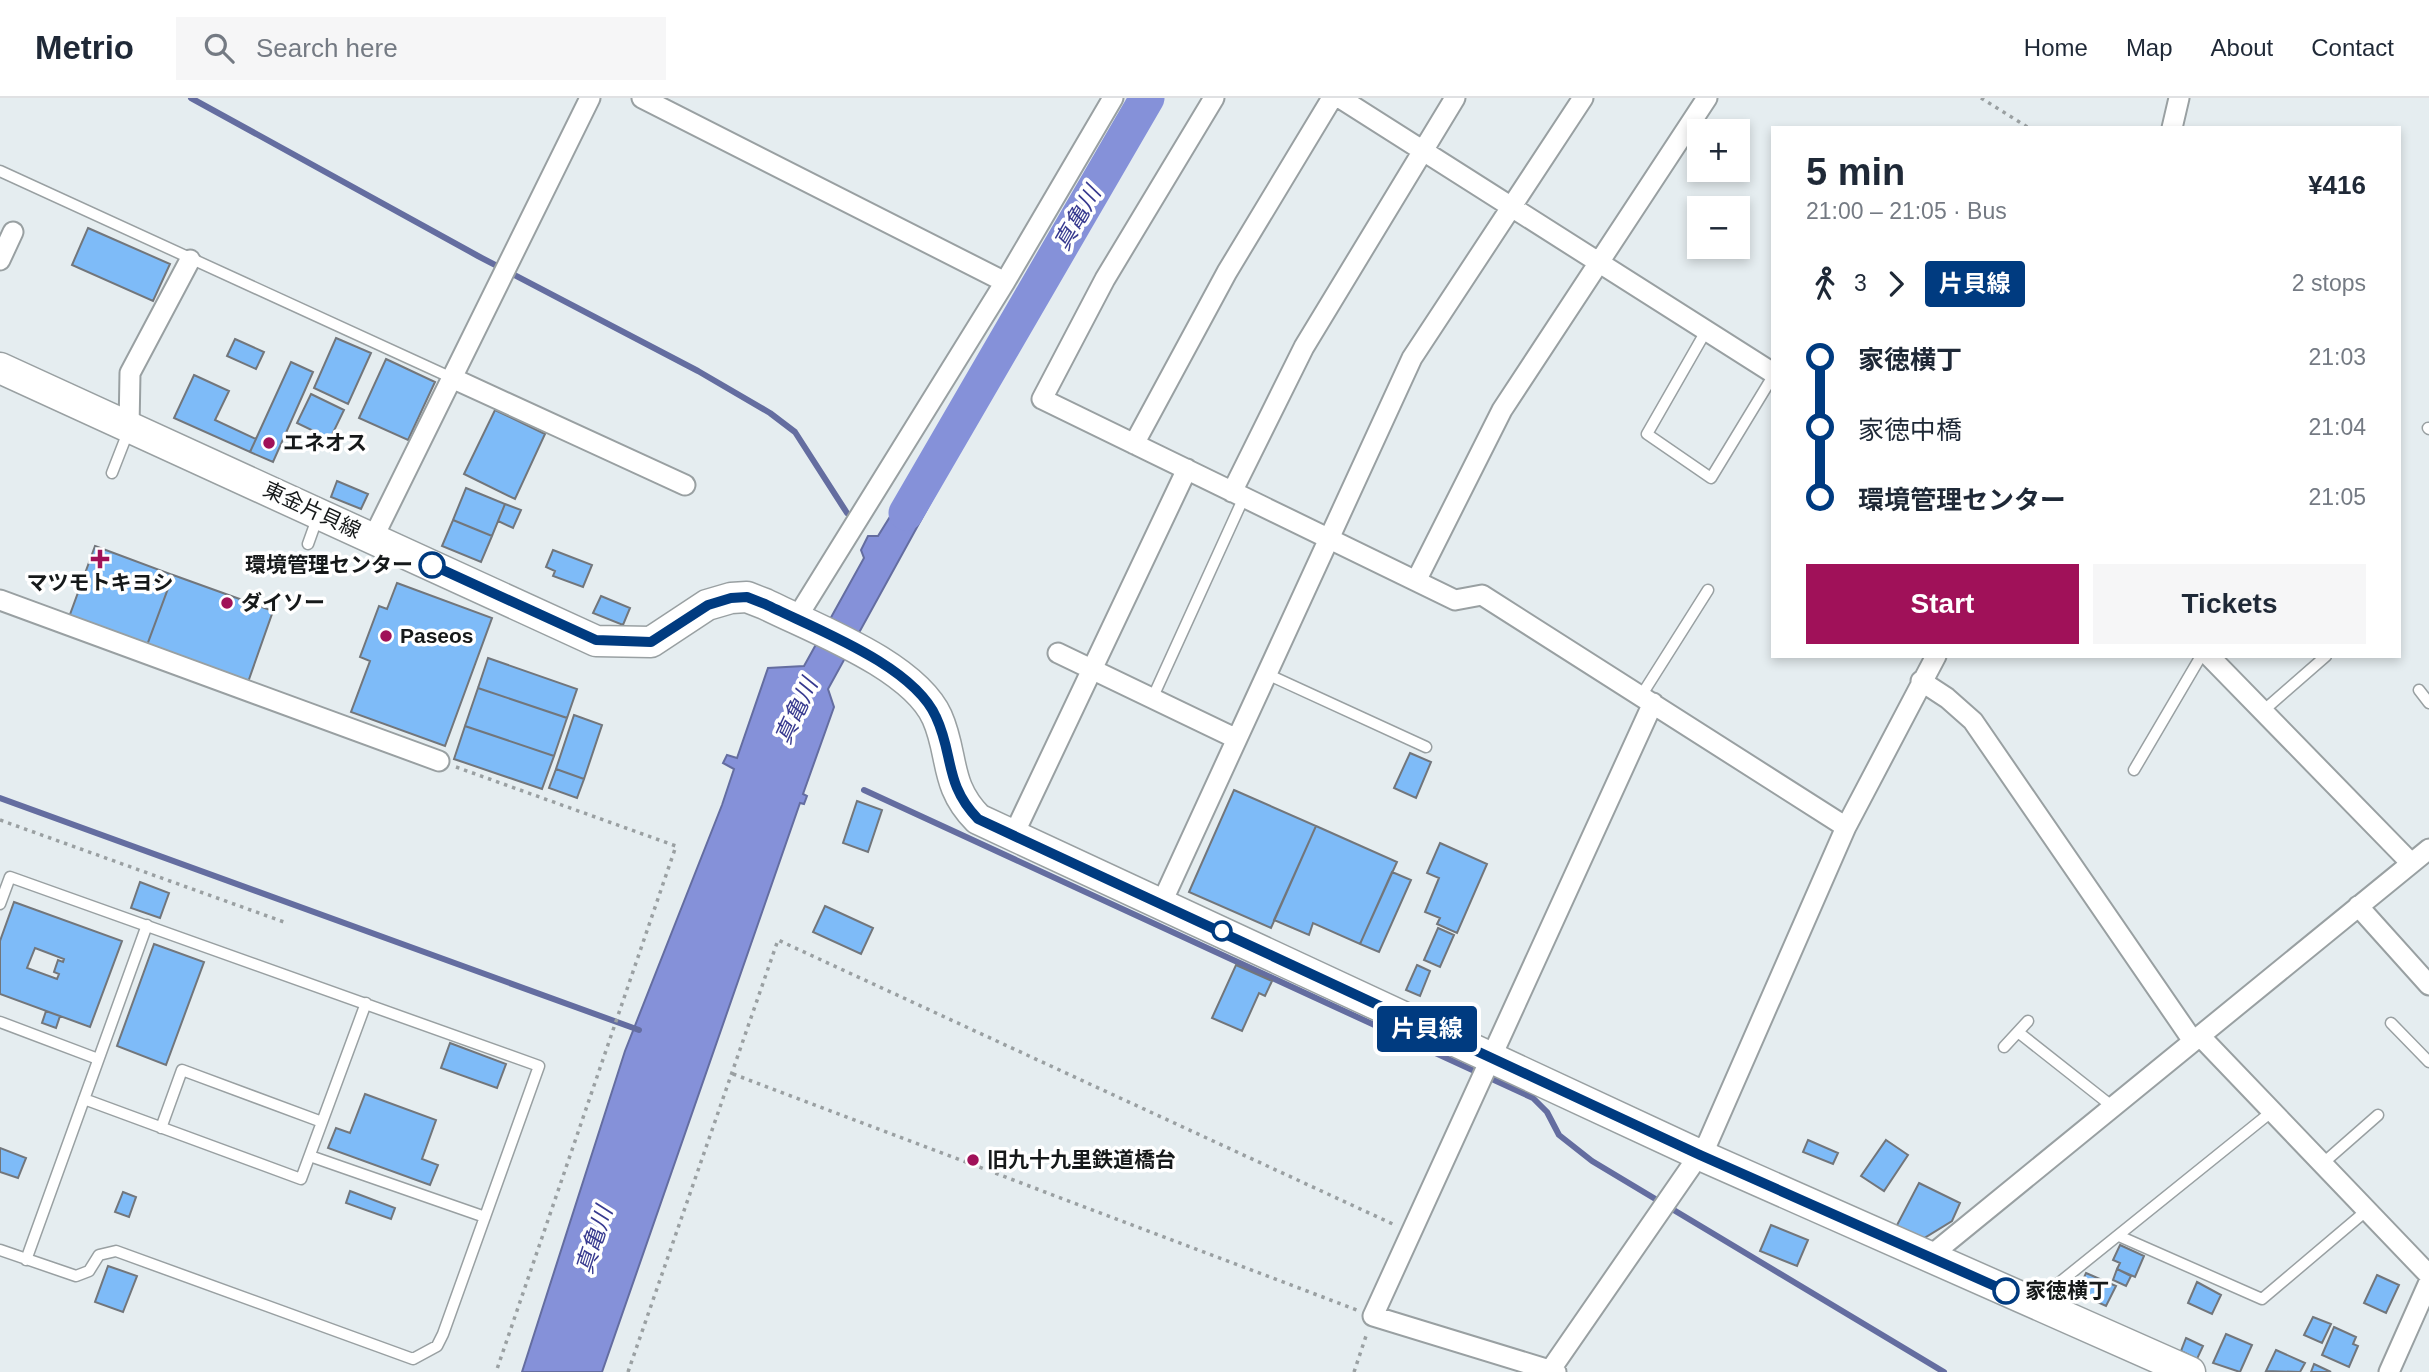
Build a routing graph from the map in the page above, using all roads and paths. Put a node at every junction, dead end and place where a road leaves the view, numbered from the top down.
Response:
1 (590, 98) edge
2 (642, 98) edge
3 (1113, 98) edge
4 (1214, 98) edge
5 (1332, 98) edge
6 (1340, 98) edge
7 (1455, 98) edge
8 (1583, 98) edge
9 (1707, 98) edge
10 (1981, 98) edge
11 (2179, 98) edge
12 (2026, 126) edge
13 (2172, 126) edge
14 (1422, 150) junction
15 (0, 171) edge
16 (1511, 207) junction
17 (13, 232) dead end
18 (0, 260) edge
19 (190, 260) junction
20 (1597, 263) junction
21 (1005, 282) junction
22 (1706, 331) junction
23 (0, 368) edge
24 (1771, 373) edge
25 (1771, 377) edge
26 (452, 378) junction
27 (129, 428) junction
28 (1134, 444) junction
29 (1187, 470) junction
30 (112, 473) dead end
31 (684, 485) dead end
32 (1238, 495) junction
33 (319, 513) junction
34 (373, 538) junction
35 (1329, 539) junction
36 (308, 544) dead end
37 (1416, 581) junction
38 (1708, 590) dead end
39 (0, 600) edge
40 (796, 619) junction
41 (1058, 653) dead end
42 (1935, 658) edge
43 (2200, 658) edge
44 (2211, 658) edge
45 (2324, 658) edge
46 (1092, 670) junction
47 (1267, 674) junction
48 (1921, 681) junction
49 (2419, 690) dead end
50 (1152, 699) junction
51 (1647, 699) junction
52 (2429, 703) edge
53 (2263, 711) junction
54 (1237, 740) junction
55 (1426, 747) dead end
56 (439, 761) joint
57 (2134, 770) dead end
58 (0, 820) edge
59 (1846, 827) junction
60 (1013, 836) junction
61 (2429, 849) edge
62 (2411, 863) junction
63 (1162, 902) junction
64 (0, 904) edge
65 (2358, 906) junction
66 (284, 922) dead end
67 (147, 925) junction
68 (2429, 985) edge
69 (366, 1003) junction
70 (2028, 1021) dead end
71 (0, 1023) edge
72 (2391, 1023) dead end
73 (2018, 1032) junction
74 (2197, 1038) junction
75 (2004, 1047) dead end
76 (98, 1059) junction
77 (2429, 1062) edge
78 (1486, 1070) junction
79 (733, 1074) junction
80 (83, 1099) junction
81 (2113, 1107) junction
82 (2270, 1113) junction
83 (2378, 1115) dead end
84 (322, 1122) junction
85 (160, 1128) junction
86 (1700, 1155) junction
87 (310, 1156) junction
88 (2322, 1165) junction
89 (2366, 1211) junction
90 (485, 1217) junction
91 (1410, 1232) junction
92 (2119, 1236) junction
93 (0, 1250) edge
94 (1929, 1257) junction
95 (26, 1260) junction
96 (2429, 1275) edge
97 (2429, 1282) edge
98 (2035, 1303) junction
99 (1373, 1316) junction
100 (1552, 1371) edge
101 (496, 1372) edge
102 (628, 1372) edge
103 (1354, 1372) edge
104 (2190, 1372) edge
105 (2389, 1372) edge

1 - 26 street
2 - 21 street
3 - 21 street
4 - 28 street
5 - 28 street
6 - 14 street
7 - 14 street
8 - 16 street
9 - 20 street
10 - 12 path
11 - 13 street
14 - 16 street
14 - 32 street
15 - 19 lane
16 - 20 street
16 - 35 street
17 - 18 street
19 - 26 lane
19 - 27 street
20 - 22 street
20 - 37 street
21 - 40 street
22 - 24 street
22 - 25 lane
23 - 27 main road, 東金片貝線
26 - 31 street
26 - 34 street
27 - 30 lane
27 - 33 main road, 東金片貝線
28 - 29 street
29 - 32 street
29 - 46 street
32 - 35 street
32 - 50 lane
33 - 34 main road, 東金片貝線
33 - 36 lane
34 - 40 main road, 東金片貝線
35 - 37 street
35 - 47 street
37 - 51 street
38 - 51 lane
39 - 56 street
40 - 60 main road, 東金片貝線
41 - 46 street
42 - 48 street
43 - 57 lane
44 - 53 street
45 - 53 lane
46 - 50 street
46 - 60 street
47 - 54 street
47 - 55 lane
48 - 59 street
48 - 74 street
49 - 52 lane
50 - 54 street
51 - 59 street
51 - 78 street
53 - 62 street
54 - 63 street
56 - 101 path
58 - 66 path
59 - 86 street
60 - 63 main road, 東金片貝線
61 - 62 street
62 - 65 street
63 - 78 main road, 東金片貝線
64 - 67 lane
65 - 68 street
65 - 74 street
67 - 69 lane
67 - 76 lane
69 - 84 lane
69 - 90 lane
70 - 73 lane
71 - 76 lane
72 - 77 lane
73 - 75 lane
73 - 81 lane
74 - 81 street
74 - 82 street
76 - 80 lane
78 - 86 main road, 東金片貝線
78 - 91 street
79 - 91 path
79 - 99 path
79 - 102 path
80 - 85 lane
80 - 95 lane
81 - 94 street
82 - 88 street
82 - 92 lane
83 - 88 lane
84 - 85 lane
84 - 87 lane
85 - 87 lane
86 - 94 main road, 東金片貝線
86 - 100 street
87 - 90 lane
88 - 89 street
89 - 92 lane
89 - 96 street
90 - 95 lane
91 - 99 street
92 - 98 lane
93 - 95 lane
94 - 98 main road, 東金片貝線
97 - 105 street
98 - 104 main road, 東金片貝線
99 - 100 street
99 - 103 path

